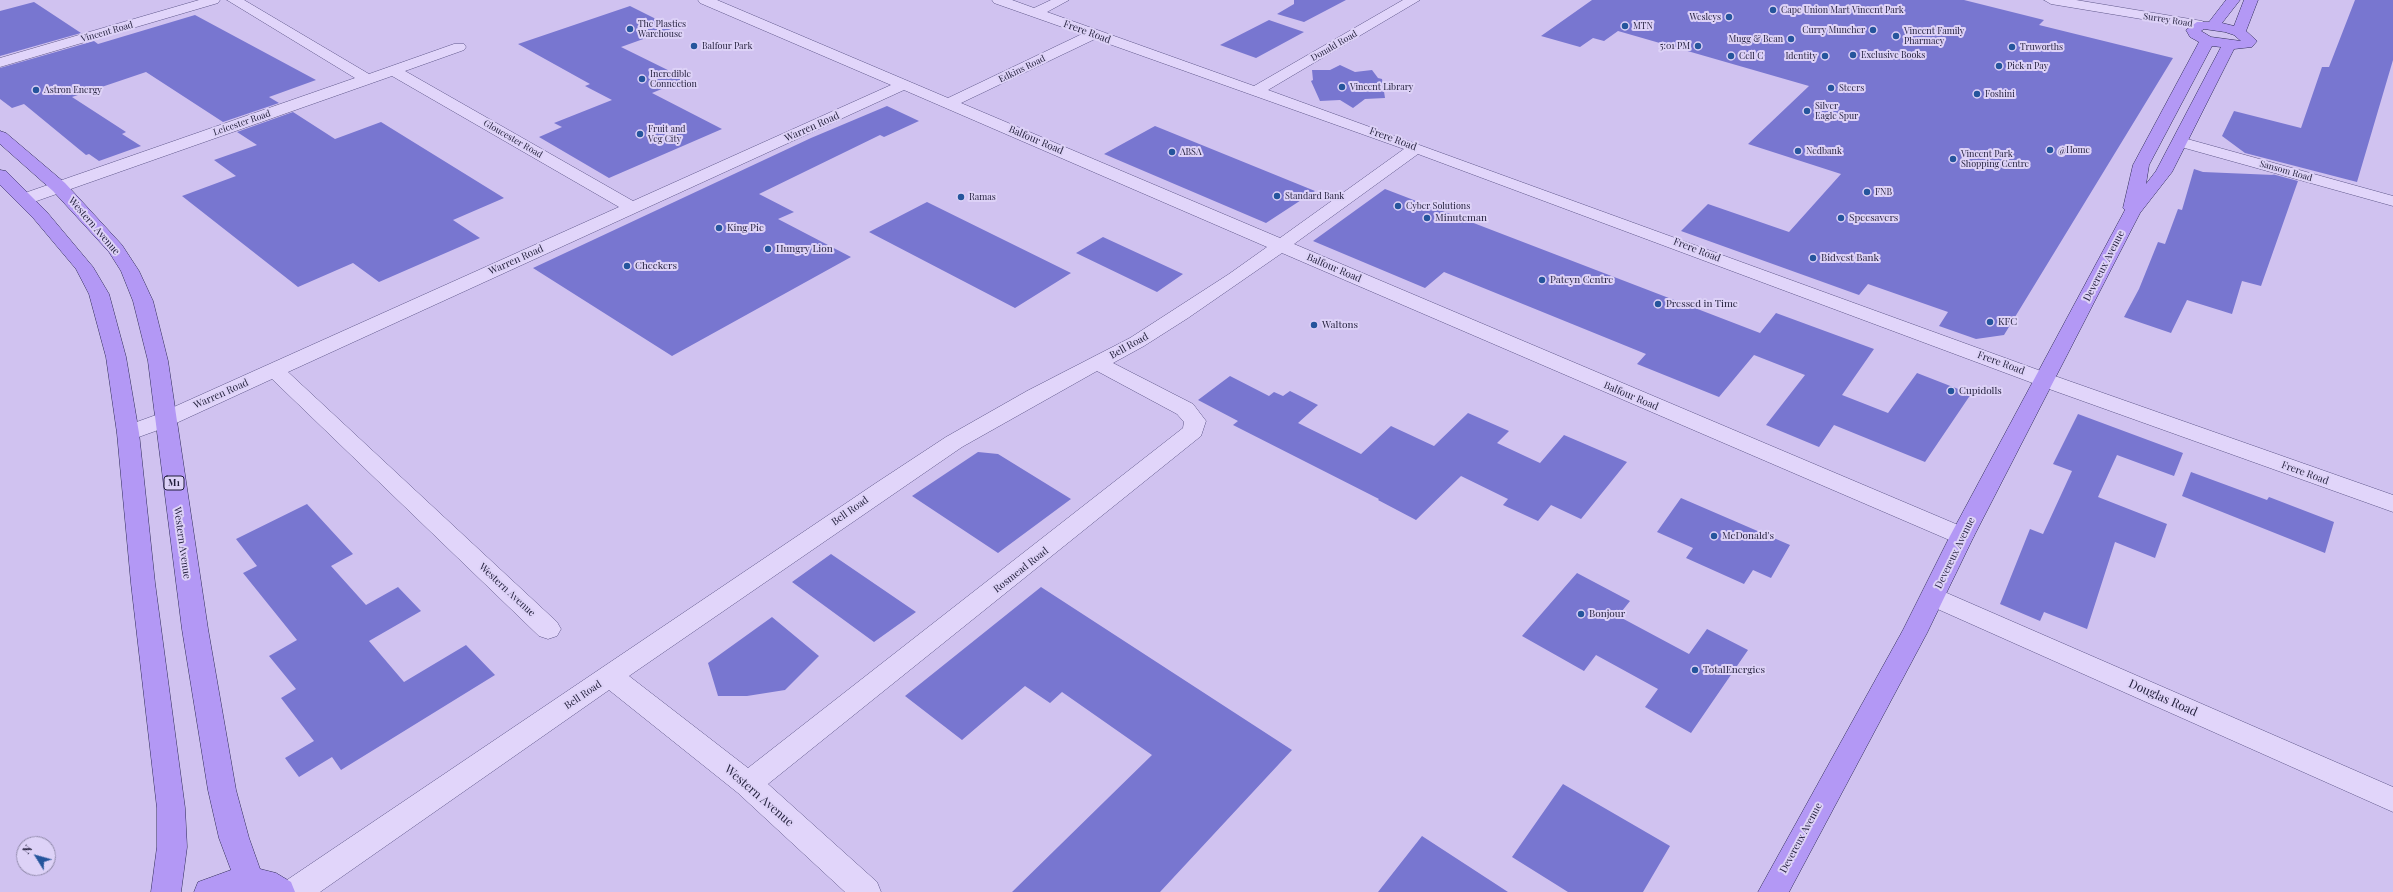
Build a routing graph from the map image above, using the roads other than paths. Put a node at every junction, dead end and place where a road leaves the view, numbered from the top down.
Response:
1 (213, 0) edge
2 (234, 0) edge
3 (705, 0) edge
4 (999, 0) edge
5 (1062, 0) edge
6 (1413, 0) edge
7 (2051, 0) edge
8 (2233, 0) edge
9 (2251, 0) edge
10 (1034, 13) junction
11 (2204, 31) junction
12 (2239, 32) junction
13 (1094, 34) junction
14 (2229, 46) junction
15 (459, 47) dead end
16 (0, 63) edge
17 (393, 70) junction
18 (367, 79) junction
19 (903, 85) junction
20 (1256, 91) junction
21 (949, 103) junction
22 (0, 136) edge
23 (2180, 142) junction
24 (1416, 148) junction
25 (0, 175) edge
26 (59, 187) junction
27 (24, 199) junction
28 (2393, 201) edge
29 (633, 208) junction
30 (2132, 212) junction
31 (1281, 245) junction
32 (1097, 364) junction
33 (274, 370) junction
34 (2045, 380) junction
35 (164, 420) junction
36 (128, 433) junction
37 (2393, 504) edge
38 (1962, 536) junction
39 (1934, 596) junction
40 (548, 628) dead end
41 (610, 676) junction
42 (748, 784) junction
43 (2393, 800) edge
44 (250, 882) junction
45 (166, 892) edge
46 (209, 892) edge
47 (280, 892) edge
48 (295, 892) edge
49 (866, 892) edge
50 (1773, 892) edge

1 - 16 street, Vincent Road
2 - 18 street
3 - 19 street, Balfour Road
4 - 10 street, Frere Road
5 - 10 street
6 - 20 street, Donald Road
7 - 11 street, Surrey Road
8 - 11 main road, Devereux Avenue
9 - 12 main road
10 - 13 street, Frere Road
11 - 12 main road
11 - 14 main road
11 - 30 main road, Devereux Avenue
12 - 14 main road
13 - 20 street, Frere Road
13 - 21 street, Edkins Road
14 - 23 main road, Devereux Avenue
15 - 17 street, Leicester Road
17 - 18 street, Leicester Road
17 - 29 street, Gloucester Road
18 - 26 street, Leicester Road
19 - 21 street, Balfour Road
19 - 29 street, Warren Road
20 - 24 street, Frere Road
21 - 31 street, Balfour Road
22 - 26 main road, Western Avenue / M1
23 - 28 street, Sansom Road
23 - 30 main road, Devereux Avenue
24 - 31 street, Bell Road
24 - 34 street, Frere Road
25 - 27 main road
26 - 27 street, Leicester Road
26 - 35 main road, Western Avenue / M1
27 - 36 main road
29 - 33 street, Warren Road
30 - 34 main road, Devereux Avenue
31 - 32 street, Bell Road
31 - 38 street, Balfour Road
32 - 41 street, Bell Road
32 - 42 street, Rosmead Road
33 - 35 street, Warren Road
33 - 40 street, Western Avenue
34 - 37 street, Frere Road
34 - 38 main road, Devereux Avenue
35 - 36 street, Warren Road
35 - 44 main road, Western Avenue / M1
36 - 45 main road
38 - 39 main road, Devereux Avenue
39 - 43 street, Douglas Road
39 - 50 main road, Devereux Avenue
41 - 42 street, Western Avenue
41 - 48 street, Bell Road
42 - 49 street, Western Avenue
44 - 46 main road
44 - 47 main road

